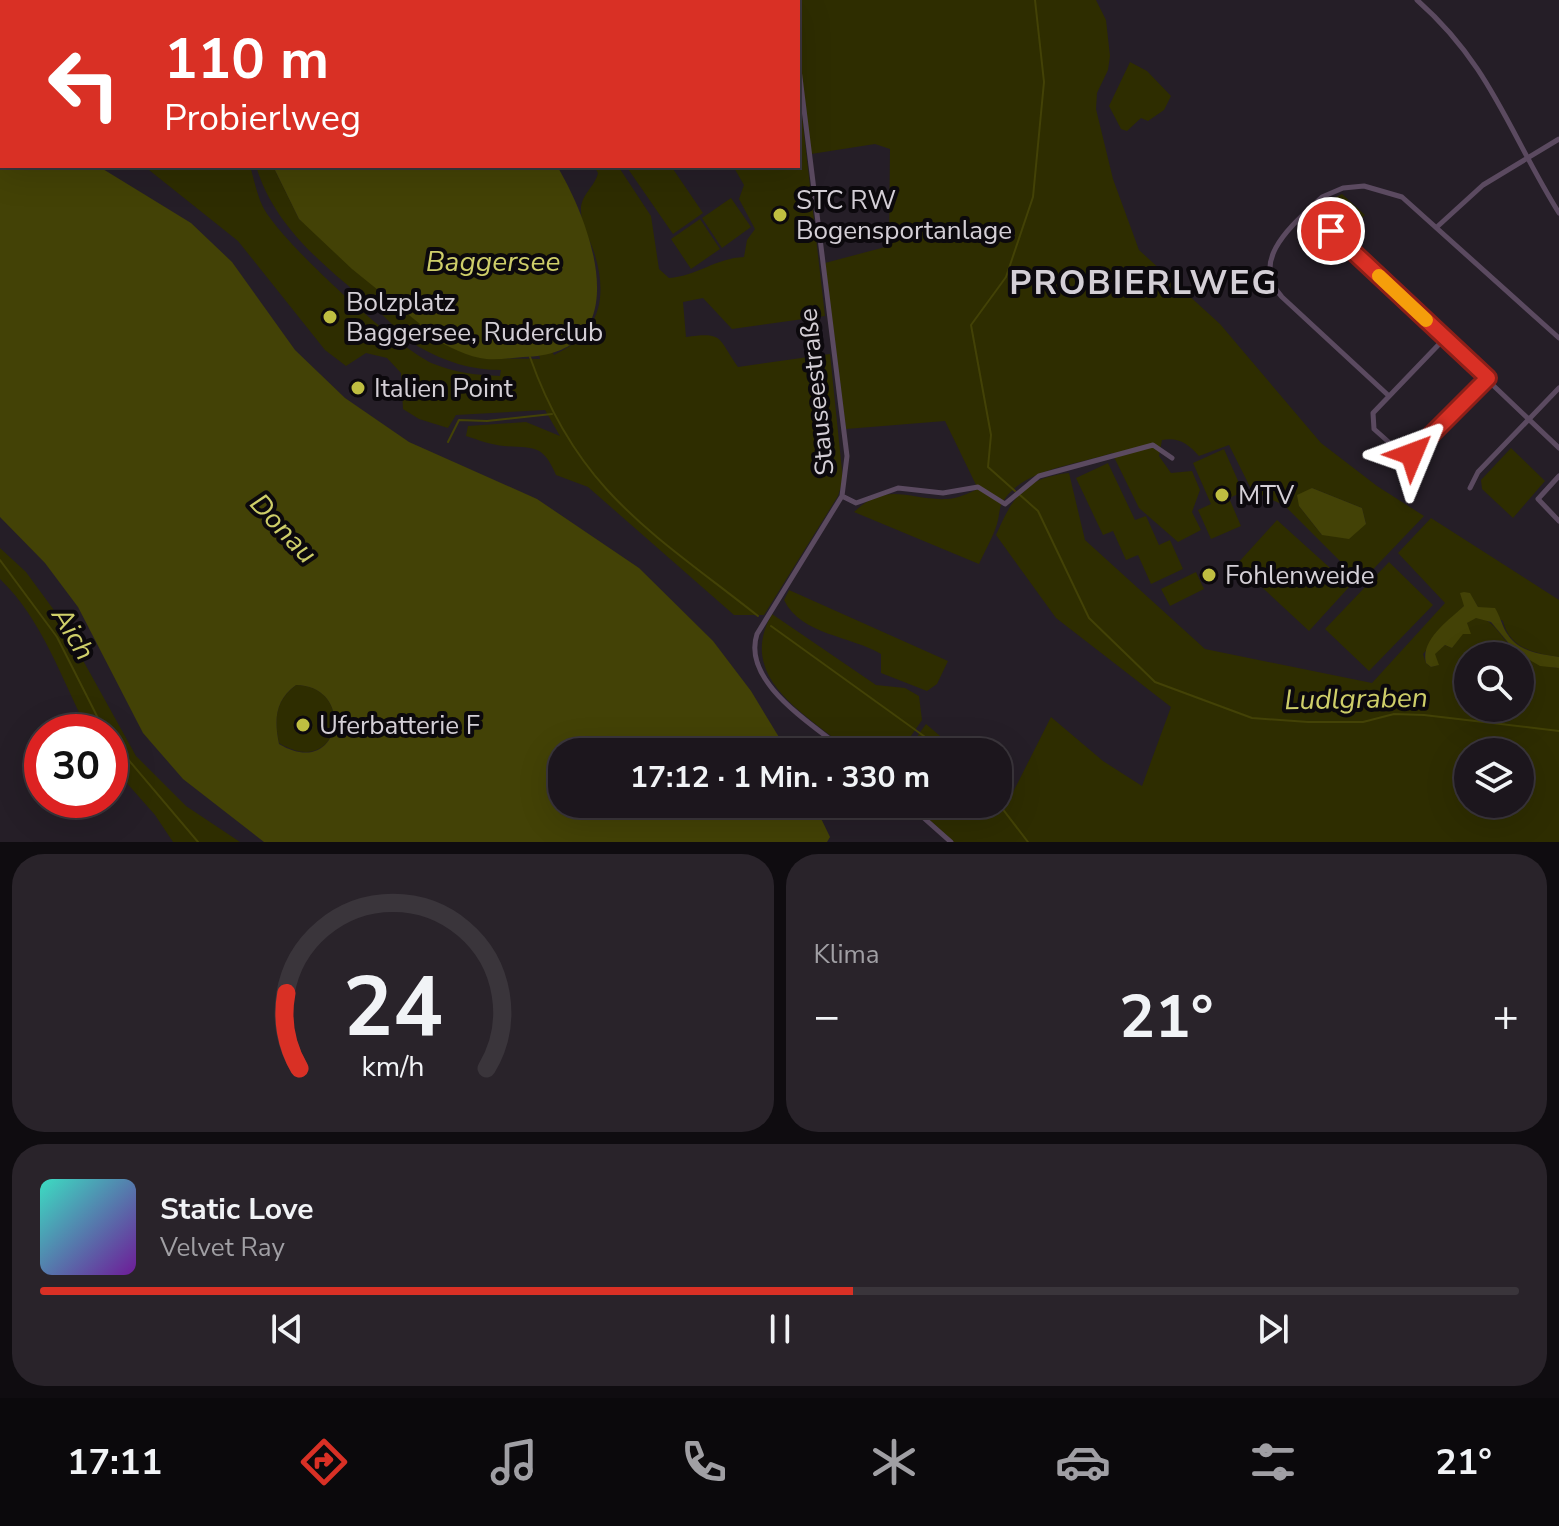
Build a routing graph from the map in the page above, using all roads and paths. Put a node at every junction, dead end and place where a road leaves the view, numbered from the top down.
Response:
1 (1417, 0) edge
2 (800, 77) edge
3 (1559, 139) edge
4 (1527, 156) junction
5 (1309, 210) junction
6 (1559, 213) edge
7 (1438, 226) junction
8 (1445, 338) junction
9 (1559, 338) edge
10 (1488, 378) junction
11 (1559, 388) edge
12 (1389, 396) junction
13 (1531, 419) junction
14 (1559, 448) edge
15 (1172, 458) dead end
16 (1559, 476) edge
17 (1470, 488) dead end
18 (842, 496) junction
19 (1559, 521) edge
20 (830, 738) edge
21 (924, 818) edge
22 (951, 842) edge

1 - 4 street
2 - 18 street, Stauseestraße
3 - 4 street
4 - 6 street
4 - 7 street
5 - 7 street
5 - 8 street
5 - 12 street
7 - 9 street
8 - 10 street
8 - 12 street
10 - 12 street
10 - 13 street
11 - 13 street
13 - 14 street
13 - 17 street
15 - 18 street
16 - 19 street
18 - 20 street, Stauseestraße
21 - 22 street

